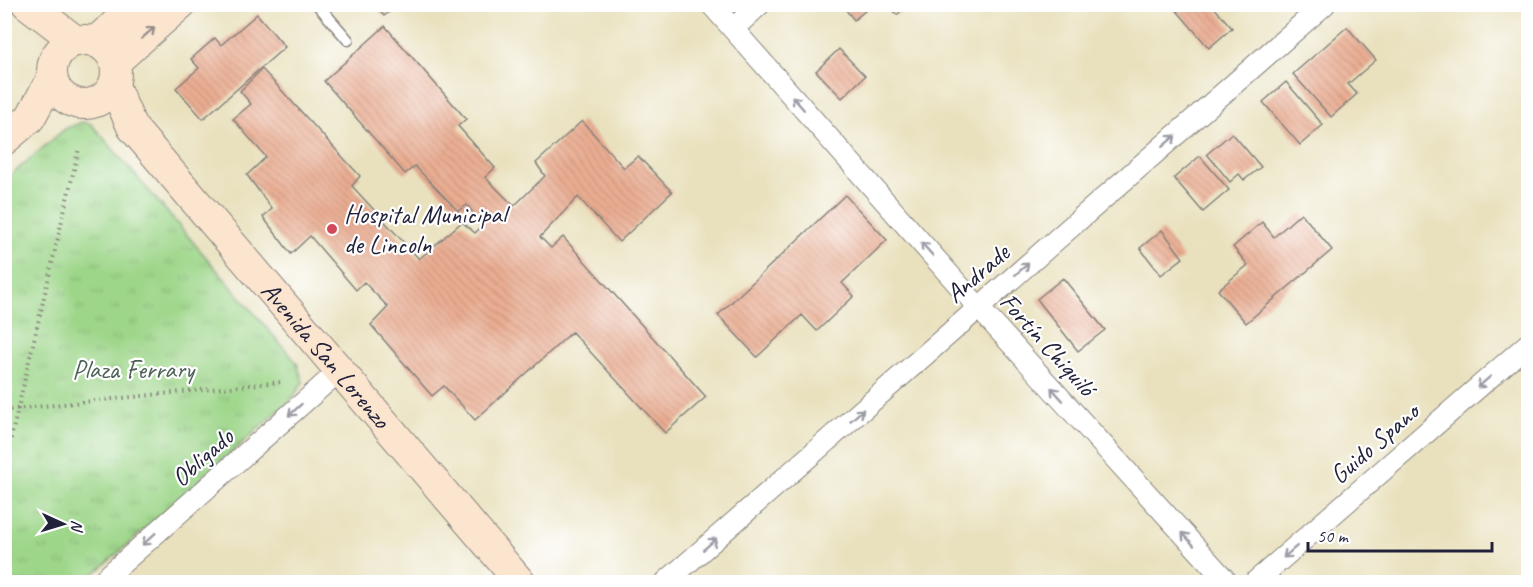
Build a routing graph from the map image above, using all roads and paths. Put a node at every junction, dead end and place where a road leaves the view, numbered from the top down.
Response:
1 (138, 4) edge
2 (182, 4) edge
3 (317, 4) edge
4 (711, 4) edge
5 (760, 4) edge
6 (1325, 4) edge
7 (30, 7) edge
8 (733, 29) junction
9 (348, 40) dead end
10 (84, 72) junction
11 (4, 140) edge
12 (79, 148) dead end
13 (978, 307) junction
14 (1528, 344) edge
15 (339, 371) junction
16 (280, 382) dead end
17 (18, 409) junction
18 (4, 410) edge
19 (4, 468) edge
20 (101, 582) edge
21 (520, 582) edge
22 (666, 582) edge
23 (1227, 582) edge
24 (1255, 582) edge

1 - 10 main road
10 -> 2 main road
3 - 9 lane
4 - 8 street, Fortín Chiquiló
5 - 8 street
13 -> 6 street, Andrade
7 - 10 main road, Avenida San Lorenzo
13 -> 8 street, Fortín Chiquiló
10 - 11 main road
10 - 15 main road, Avenida San Lorenzo
12 - 17 path
22 -> 13 street, Andrade
23 -> 13 street, Fortín Chiquiló
14 -> 24 street, Guido Spano
15 -> 20 street, Obligado
15 - 21 main road, Avenida San Lorenzo
16 - 17 path
17 - 18 path
17 - 19 path

